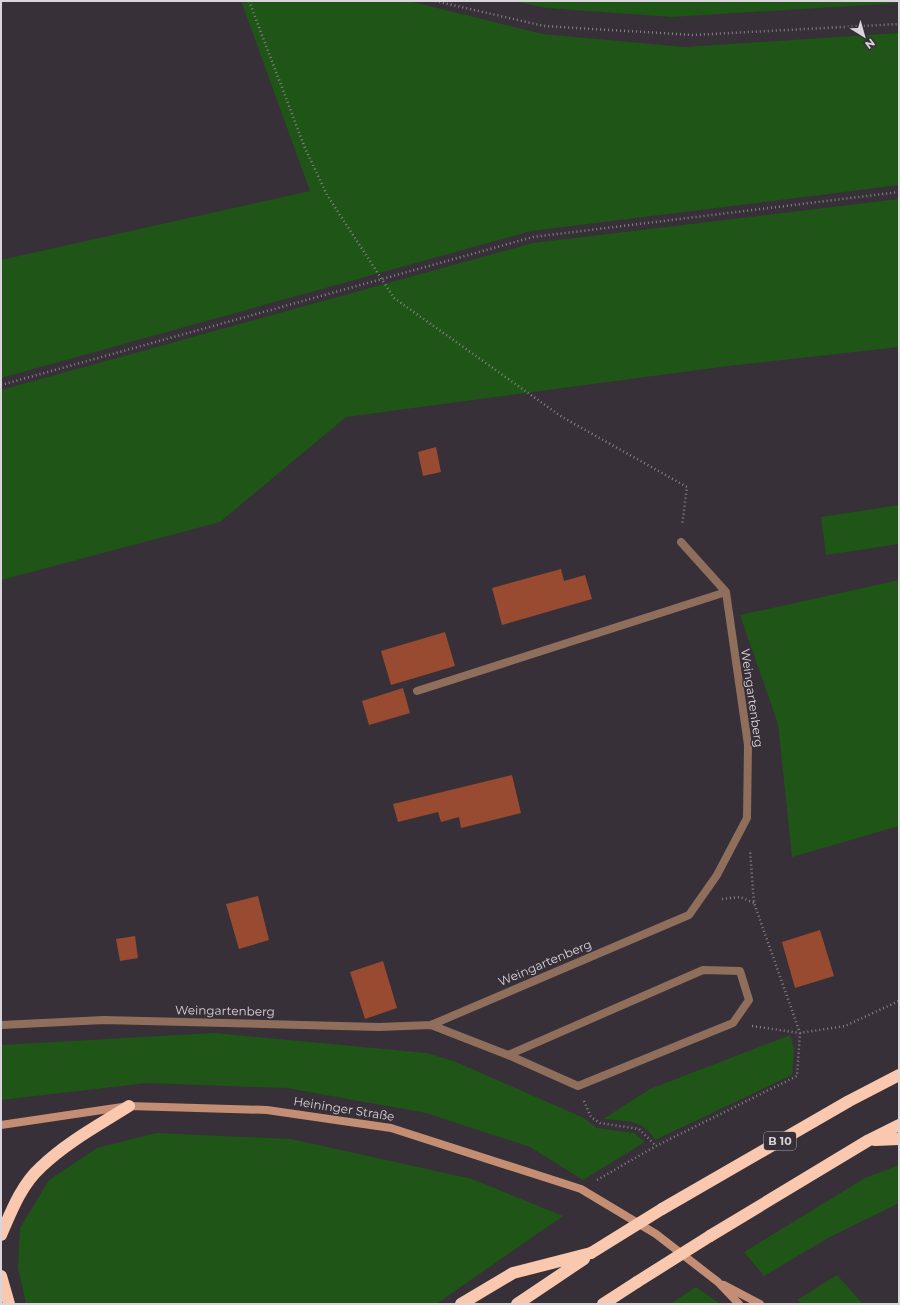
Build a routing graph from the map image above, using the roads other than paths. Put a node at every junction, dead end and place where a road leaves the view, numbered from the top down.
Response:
1 (681, 542) road end
2 (726, 592) junction
3 (417, 691) dead end
4 (1, 1025) edge
5 (431, 1025) junction
6 (508, 1055) junction
7 (899, 1075) edge
8 (129, 1106) junction
9 (1, 1125) edge
10 (899, 1125) edge
11 (899, 1139) edge
12 (870, 1140) junction
13 (1, 1235) edge
14 (591, 1253) junction
15 (1, 1276) edge
16 (718, 1282) junction
17 (10, 1304) edge
18 (461, 1304) edge
19 (517, 1304) edge
20 (604, 1304) edge
21 (739, 1304) edge
22 (760, 1304) edge

1 - 2 lane
2 - 3 lane
2 - 5 lane, Weingartenberg
4 - 5 lane, Weingartenberg
5 - 6 lane
6 - 6 lane
7 - 14 highway, B 10, bridge
8 - 9 main road, Heininger Straße
8 - 13 highway
8 - 16 main road, Heininger Straße
10 - 12 highway
11 - 12 highway
12 - 20 highway, bridge
14 - 18 highway
14 - 19 highway, B 10
15 - 17 highway
16 - 21 main road, Heininger Straße
16 - 22 main road, Heininger Straße

